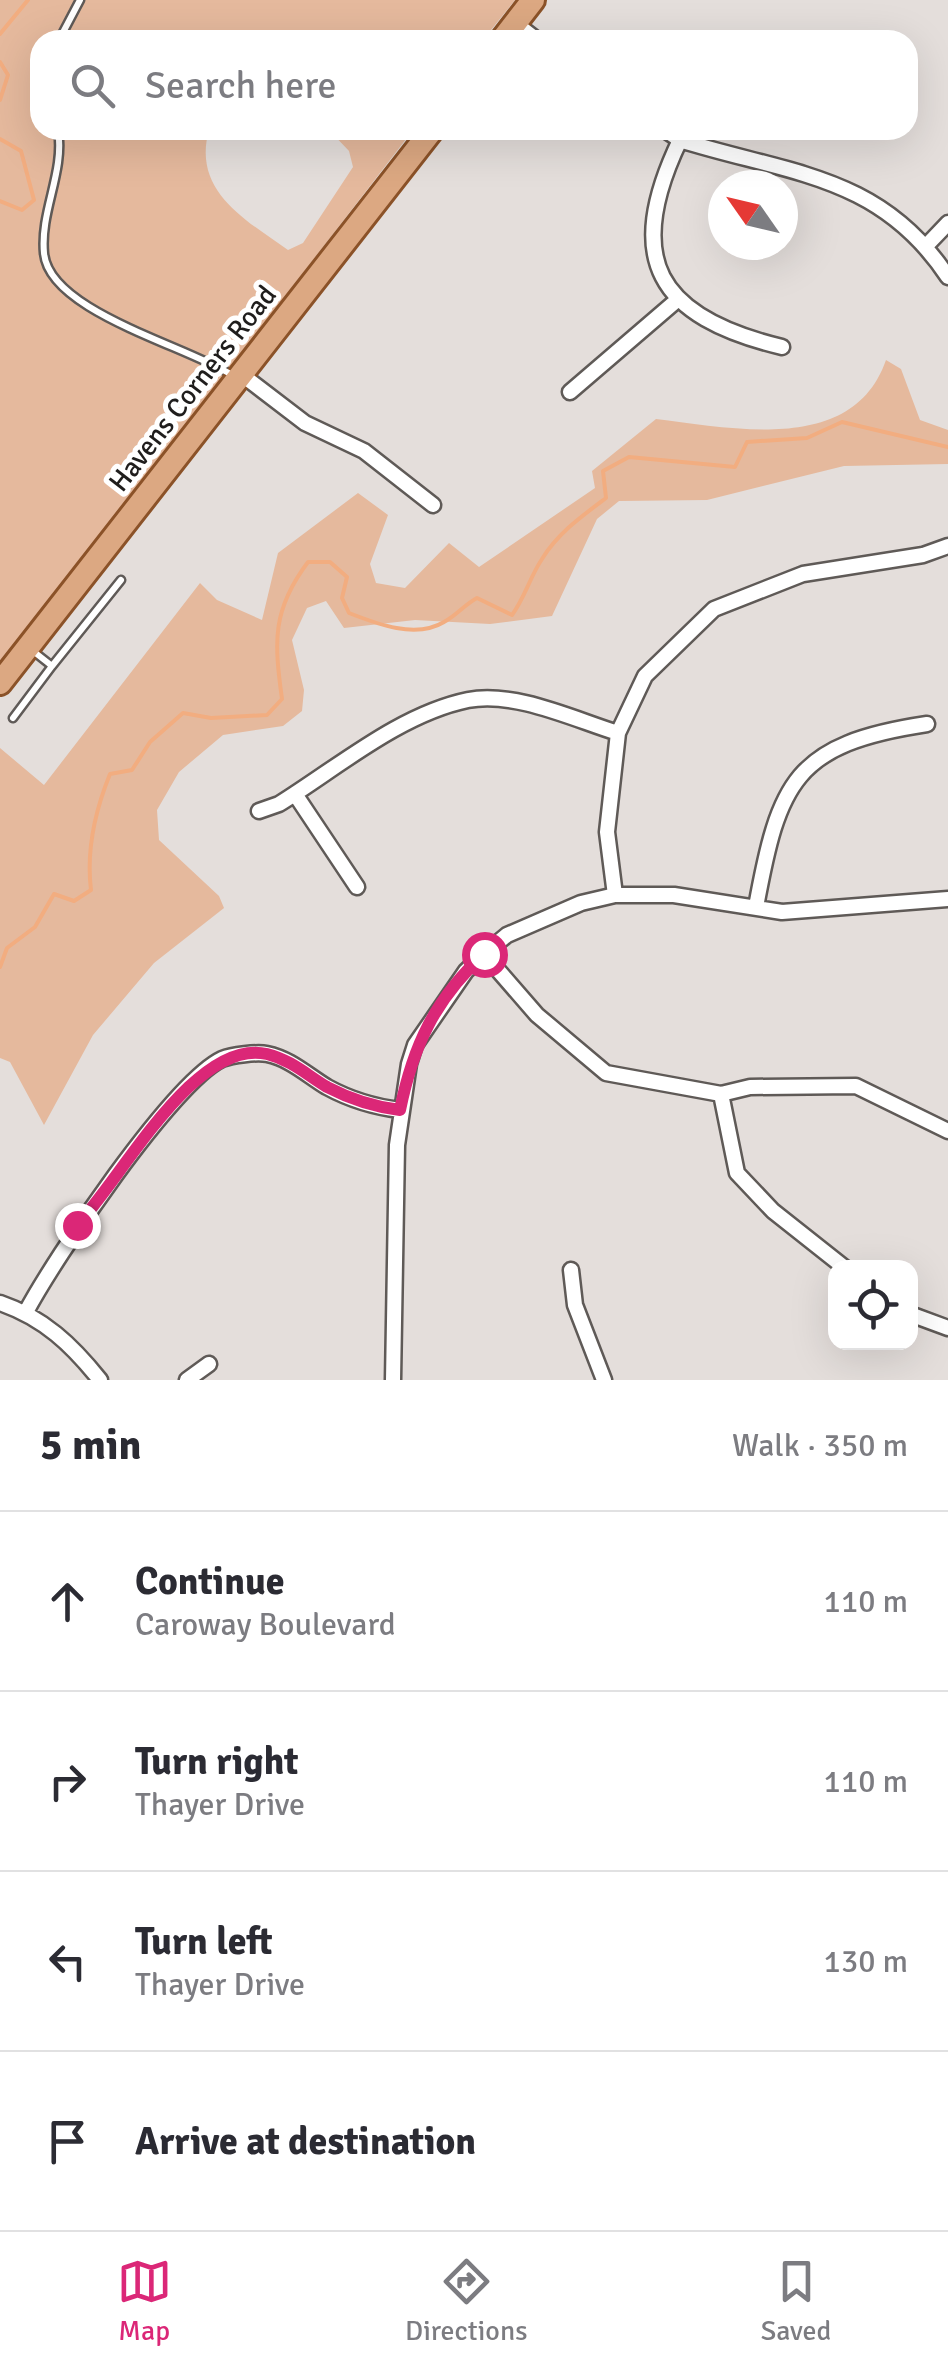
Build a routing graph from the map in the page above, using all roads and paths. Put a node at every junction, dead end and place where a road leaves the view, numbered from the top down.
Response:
1 (80, 0) edge
2 (533, 0) edge
3 (64, 30) edge
4 (510, 30) edge
5 (58, 140) edge
6 (424, 140) edge
7 (680, 140) joint
8 (948, 223) edge
9 (926, 245) junction
10 (948, 277) edge
11 (676, 300) junction
12 (782, 347) dead end
13 (239, 376) junction
14 (570, 392) dead end
15 (433, 505) dead end
16 (948, 546) edge
17 (121, 580) dead end
18 (28, 647) junction
19 (52, 666) junction
20 (0, 683) edge
21 (13, 718) dead end
22 (927, 724) dead end
23 (618, 733) junction
24 (295, 794) junction
25 (259, 811) dead end
26 (357, 887) dead end
27 (614, 895) junction
28 (948, 900) edge
29 (756, 907) junction
30 (484, 954) junction
31 (721, 1094) junction
32 (400, 1110) junction
33 (948, 1131) edge
34 (835, 1260) edge
35 (570, 1270) dead end
36 (0, 1303) edge
37 (26, 1312) junction
38 (918, 1317) edge
39 (948, 1328) edge
40 (209, 1364) dead end
41 (100, 1380) edge
42 (187, 1380) edge
43 (393, 1380) edge
44 (604, 1380) edge

1 - 3 lane
2 - 4 main road
5 - 13 lane
6 - 13 main road, Havens Corners Road
7 - 9 street
7 - 11 street
8 - 9 street
9 - 10 street
11 - 12 street
11 - 14 street
13 - 15 street
13 - 18 main road, Havens Corners Road
16 - 23 street
17 - 19 lane
18 - 19 lane
18 - 20 main road, Havens Corners Road
19 - 21 lane
22 - 29 street
23 - 24 street
23 - 27 street
24 - 25 street
24 - 26 street
27 - 29 street
27 - 30 street
28 - 29 street
30 - 31 street
30 - 32 street
31 - 33 street
31 - 34 street
32 - 37 street
32 - 43 street
35 - 44 street
36 - 37 street
37 - 41 street
38 - 39 street
40 - 42 street

